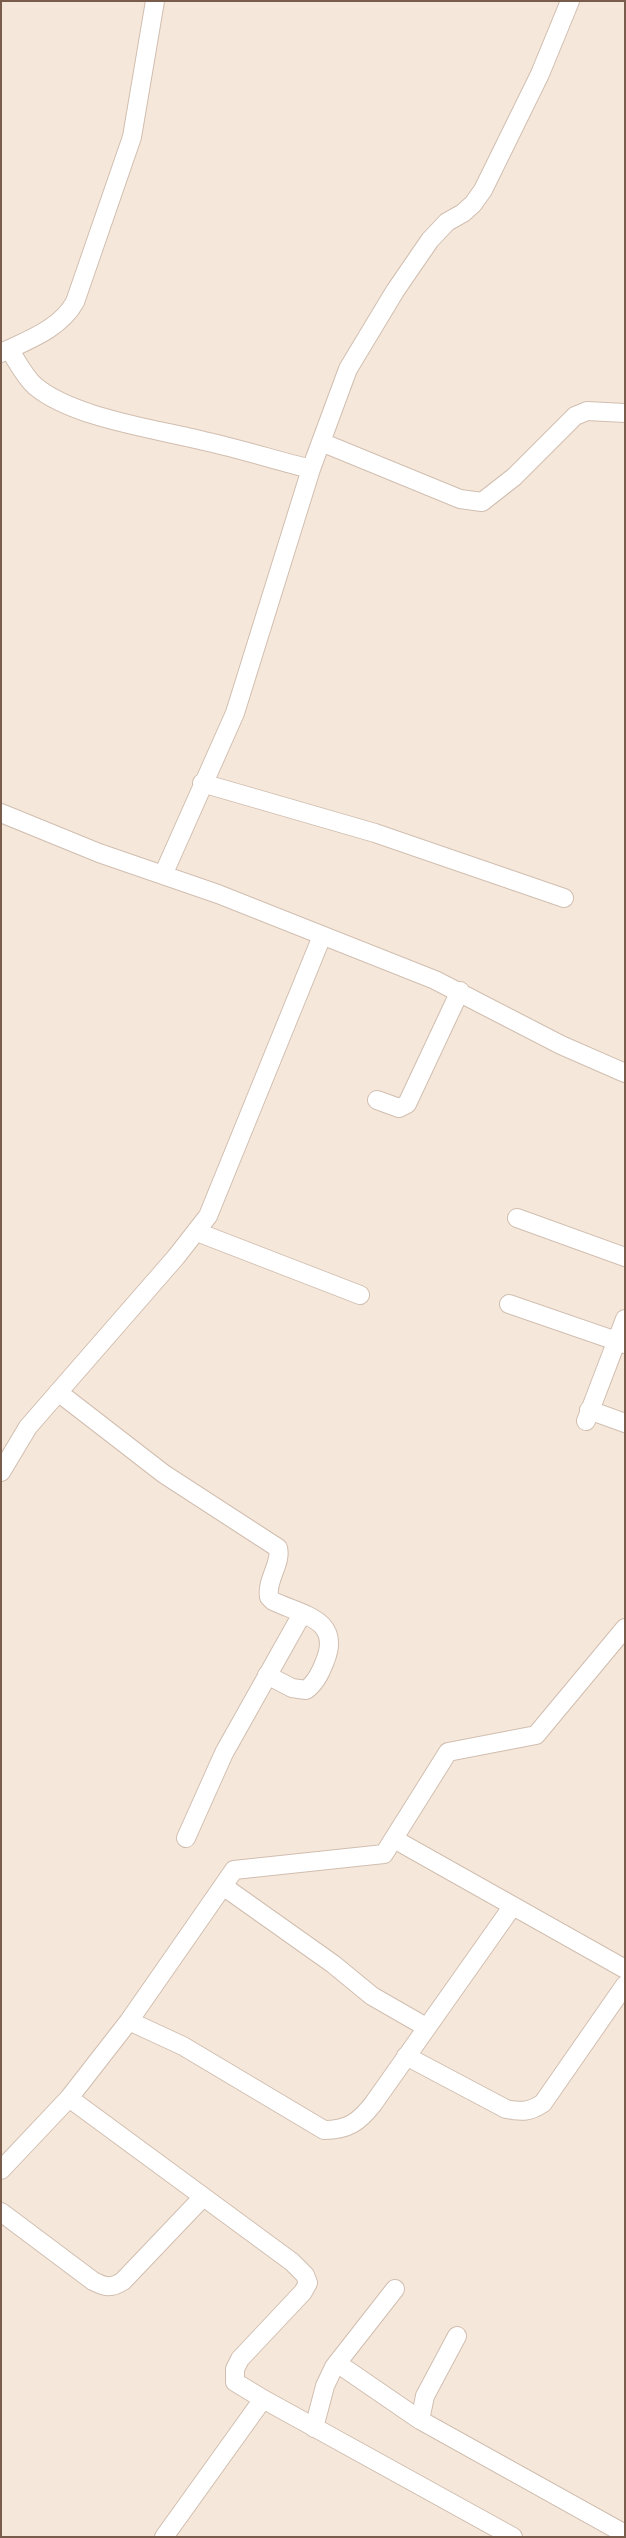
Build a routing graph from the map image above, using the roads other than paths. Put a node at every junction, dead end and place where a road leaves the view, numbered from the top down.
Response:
1 (155, 1) edge
2 (570, 1) edge
3 (5, 351) edge
4 (625, 413) edge
5 (321, 442) junction
6 (311, 469) junction
7 (202, 783) junction
8 (1, 813) edge
9 (163, 875) junction
10 (564, 898) dead end
11 (322, 936) junction
12 (460, 991) junction
13 (625, 1073) edge
14 (377, 1100) dead end
15 (517, 1218) dead end
16 (197, 1232) junction
17 (625, 1256) edge
18 (360, 1295) dead end
19 (509, 1304) dead end
20 (625, 1319) edge
21 (621, 1342) edge
22 (58, 1392) junction
23 (625, 1423) edge
24 (1, 1472) edge
25 (302, 1614) junction
26 (625, 1628) edge
27 (267, 1674) junction
28 (186, 1838) dead end
29 (394, 1839) junction
30 (222, 1886) junction
31 (512, 1906) junction
32 (625, 1968) edge
33 (625, 1985) edge
34 (129, 2021) junction
35 (426, 2027) junction
36 (406, 2056) junction
37 (69, 2098) junction
38 (1, 2170) edge
39 (203, 2197) junction
40 (1, 2212) edge
41 (395, 2289) dead end
42 (457, 2336) dead end
43 (337, 2363) junction
44 (263, 2399) junction
45 (420, 2420) junction
46 (314, 2428) junction
47 (625, 2535) edge
48 (164, 2537) edge
49 (513, 2537) edge

1 - 3 street
2 - 5 street
3 - 6 street
4 - 5 street
5 - 6 street
6 - 7 street
7 - 9 street
7 - 10 street
8 - 9 street
9 - 11 street
11 - 12 street
11 - 16 street
12 - 13 street
12 - 14 street
15 - 17 street
16 - 18 street
16 - 22 street
19 - 21 street
20 - 21 street
21 - 23 street
22 - 24 street
22 - 25 street
25 - 27 street
25 - 27 street
26 - 29 street
27 - 28 street
29 - 30 street
29 - 31 street
30 - 34 street
30 - 35 street
31 - 32 street
31 - 35 street
33 - 36 street
34 - 36 street
34 - 37 street
35 - 36 street
37 - 38 street
37 - 39 street
39 - 40 street
39 - 44 street
41 - 43 street
42 - 45 street
43 - 45 street
43 - 46 street
44 - 46 street
44 - 48 street
45 - 47 street
46 - 49 street

